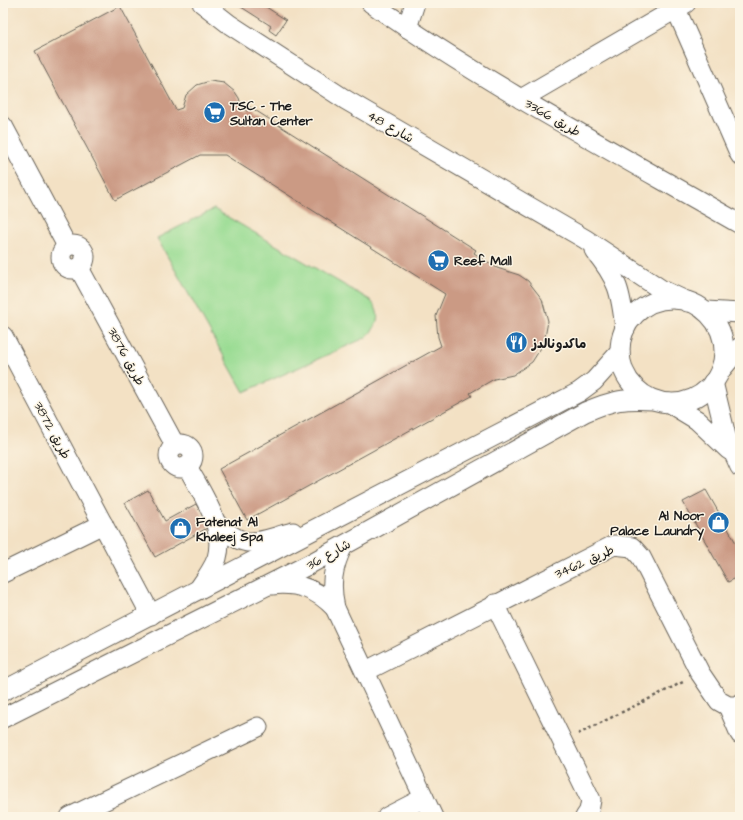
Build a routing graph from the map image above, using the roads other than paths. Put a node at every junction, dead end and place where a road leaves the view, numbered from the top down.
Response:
1 (202, 3) edge
2 (371, 3) edge
3 (415, 3) edge
4 (681, 6) edge
5 (407, 28) junction
6 (521, 99) junction
7 (3, 126) edge
8 (740, 155) edge
9 (740, 224) edge
10 (585, 240) junction
11 (688, 302) junction
12 (706, 311) junction
13 (740, 313) edge
14 (625, 329) junction
15 (3, 336) edge
16 (740, 347) edge
17 (620, 352) junction
18 (716, 377) junction
19 (661, 401) junction
20 (736, 461) edge
21 (216, 523) junction
22 (328, 523) junction
23 (103, 524) junction
24 (343, 546) junction
25 (3, 573) edge
26 (268, 585) junction
27 (198, 590) junction
28 (495, 604) junction
29 (335, 608) junction
30 (151, 615) junction
31 (366, 671) junction
32 (3, 691) edge
33 (734, 705) edge
34 (3, 718) edge
35 (258, 727) dead end
36 (740, 734) edge
37 (424, 798) junction
38 (102, 810) edge
39 (70, 817) edge
40 (386, 817) edge
41 (433, 817) edge
42 (585, 817) edge

1 - 10 street, شارع 48
2 - 5 street, طريق 3366
3 - 5 street
4 - 6 street
4 - 8 street
5 - 6 street, طريق 3366
6 - 9 street, طريق 3366
7 - 21 street, طريق 3876
10 - 11 street, شارع 48
10 - 14 street, شارع 48
11 - 12 street
11 - 14 street
12 - 13 street
12 - 18 street
14 - 17 street
15 - 23 street, طريق 3872
16 - 18 street
17 - 19 street
17 - 22 street, شارع 36
18 - 19 street
18 - 20 street
19 - 20 street
19 - 24 street, شارع 36
21 - 22 street
21 - 27 street
22 - 27 street, شارع 36
23 - 25 street
23 - 30 street, طريق 3872
24 - 26 street, شارع 36
24 - 29 street
26 - 29 street
26 - 34 street, شارع 36
27 - 30 street, شارع 36
28 - 31 street, طريق 3462
28 - 33 street, طريق 3462
28 - 42 street
29 - 31 street
30 - 32 street, شارع 36
31 - 37 street
33 - 36 street
35 - 38 street
37 - 40 street
37 - 41 street
38 - 39 street

